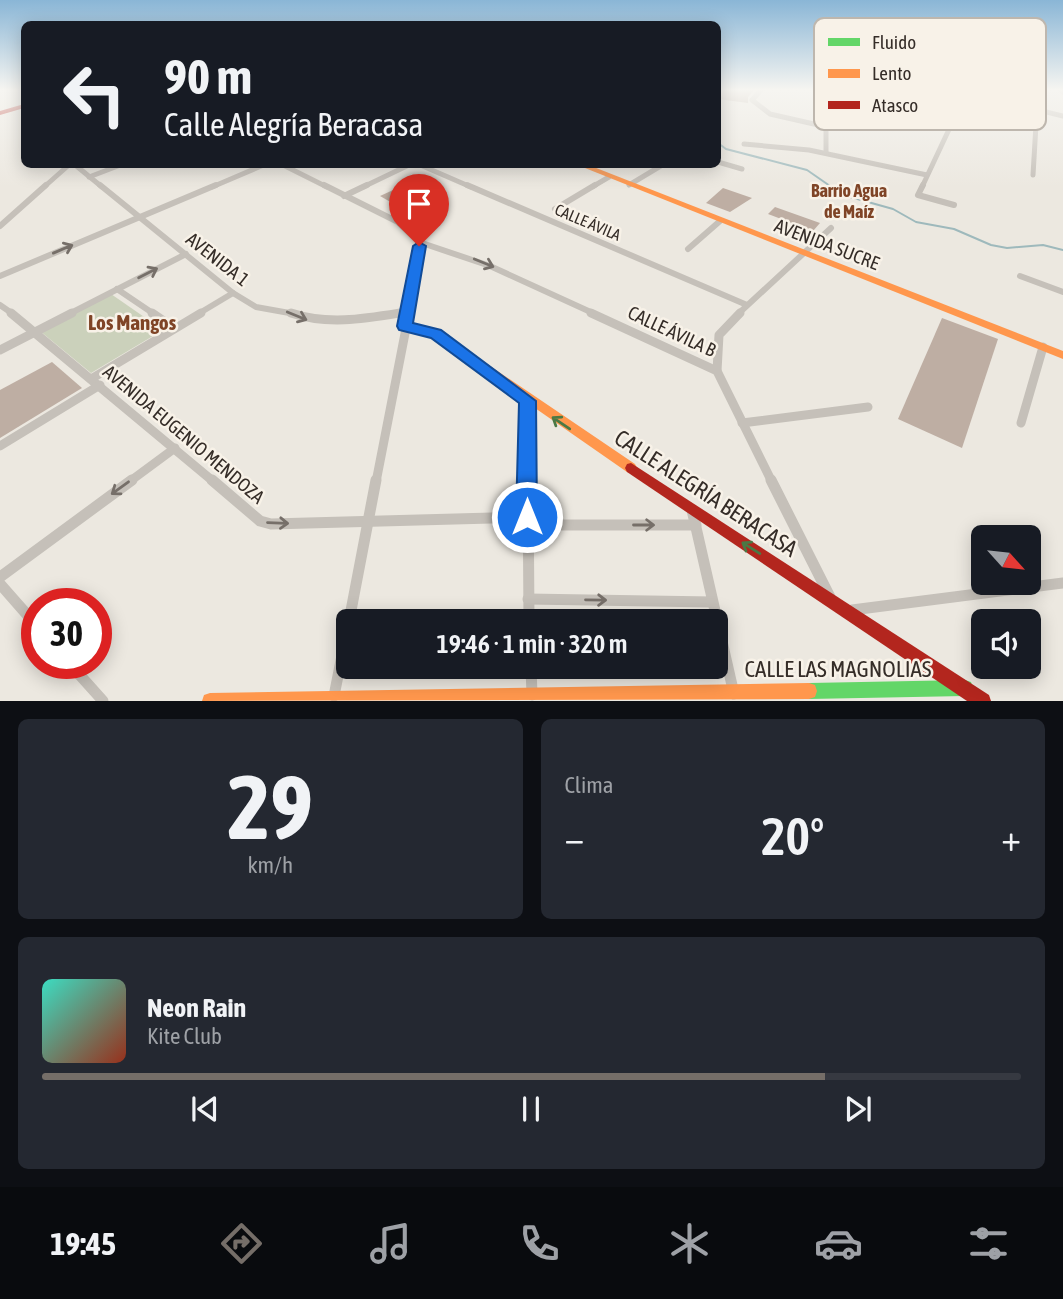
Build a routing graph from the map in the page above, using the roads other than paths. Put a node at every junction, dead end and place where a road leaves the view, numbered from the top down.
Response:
1 (827, 130) edge
2 (948, 130) edge
3 (1036, 130) edge
4 (744, 144) dead end
5 (827, 152) junction
6 (721, 163) edge
7 (67, 168) edge
8 (77, 168) edge
9 (113, 168) edge
10 (257, 168) edge
11 (289, 168) edge
12 (403, 168) edge
13 (427, 168) edge
14 (588, 168) edge
15 (657, 168) edge
16 (742, 169) dead end
17 (928, 175) junction
18 (1033, 176) dead end
19 (89, 177) junction
20 (609, 177) junction
21 (629, 185) junction
22 (344, 196) junction
23 (954, 205) dead end
24 (555, 209) dead end
25 (138, 218) junction
26 (720, 221) junction
27 (0, 226) edge
28 (831, 228) dead end
29 (419, 242) junction
30 (688, 249) dead end
31 (804, 253) junction
32 (186, 254) junction
33 (0, 276) edge
34 (1020, 276) dead end
35 (117, 289) junction
36 (1063, 292) edge
37 (233, 293) junction
38 (0, 305) edge
39 (747, 305) junction
40 (409, 311) junction
41 (404, 326) junction
42 (174, 328) junction
43 (36, 331) junction
44 (1043, 347) junction
45 (0, 349) edge
46 (1063, 355) edge
47 (717, 371) junction
48 (95, 382) junction
49 (528, 401) junction
50 (867, 407) dead end
51 (742, 423) junction
52 (1021, 423) dead end
53 (0, 446) edge
54 (175, 448) junction
55 (692, 510) junction
56 (527, 521) junction
57 (369, 522) junction
58 (696, 525) junction
59 (0, 577) edge
60 (1063, 583) edge
61 (0, 584) edge
62 (830, 597) junction
63 (528, 599) junction
64 (712, 602) junction
65 (21, 608) edge
66 (352, 609) edge
67 (528, 609) edge
68 (852, 610) junction
69 (83, 679) edge
70 (337, 679) edge
71 (531, 679) edge
72 (965, 688) junction
73 (951, 695) edge
74 (734, 696) edge
75 (333, 698) edge
76 (532, 698) edge
77 (103, 701) edge
78 (211, 701) edge
79 (983, 701) edge

1 - 5 street
2 - 17 street
3 - 18 street
4 - 5 street
5 - 17 street
6 - 16 street
7 - 27 street
8 - 19 street, AVENIDA 1
9 - 19 street
10 - 25 street
11 - 22 street
12 - 22 street
13 - 39 street, CALLE ÁVILA
14 - 20 street, AVENIDA SUCRE
15 - 21 street
17 - 23 street
19 - 25 street, AVENIDA 1
20 - 21 street, AVENIDA SUCRE
20 - 24 street
21 - 26 street, AVENIDA SUCRE
22 - 29 street
25 - 32 street, AVENIDA 1
33 -> 25 street
26 - 30 street
26 - 31 street, AVENIDA SUCRE
28 - 31 street
29 - 40 street
29 -> 47 street, CALLE ÁVILA B
31 - 39 street
31 - 44 street, AVENIDA SUCRE
35 -> 32 street
32 - 37 street, AVENIDA 1
34 - 36 street
35 - 42 street
35 - 43 street
37 -> 40 street, AVENIDA 1
37 - 42 street
38 - 43 street, AVENIDA EUGENIO MENDOZA
39 - 47 street
40 - 41 street
41 - 49 street, CALLE ALEGRÍA BERACASA
41 - 57 street
42 - 48 street
43 - 45 street
43 - 48 street, AVENIDA EUGENIO MENDOZA
44 - 46 street, AVENIDA SUCRE
44 - 52 street
47 - 51 street, CALLE ÁVILA B
48 - 53 street
48 - 54 street, AVENIDA EUGENIO MENDOZA
55 -> 49 street, CALLE ALEGRÍA BERACASA
49 - 56 street
50 - 51 street
51 - 62 street, CALLE ÁVILA B
54 -> 57 street, AVENIDA EUGENIO MENDOZA
54 -> 59 street
55 - 58 street
62 -> 55 street, CALLE ALEGRÍA BERACASA
56 - 57 street, AVENIDA EUGENIO MENDOZA
56 -> 58 street, AVENIDA EUGENIO MENDOZA
56 - 63 street
57 - 66 street
58 - 64 street
60 - 68 street
61 - 65 street
62 - 68 street, CALLE ALEGRÍA BERACASA
63 -> 64 street
63 - 67 street
64 - 74 street
68 - 72 street, CALLE ALEGRÍA BERACASA
69 - 77 street
70 - 75 street
71 - 76 street
72 - 73 street, CALLE LAS MAGNOLIAS
72 - 79 street, CALLE ALEGRÍA BERACASA
73 - 74 street, CALLE LAS MAGNOLIAS
74 - 76 street, CALLE LAS MAGNOLIAS
75 - 76 street, CALLE LAS MAGNOLIAS
75 - 78 street, CALLE LAS MAGNOLIAS

